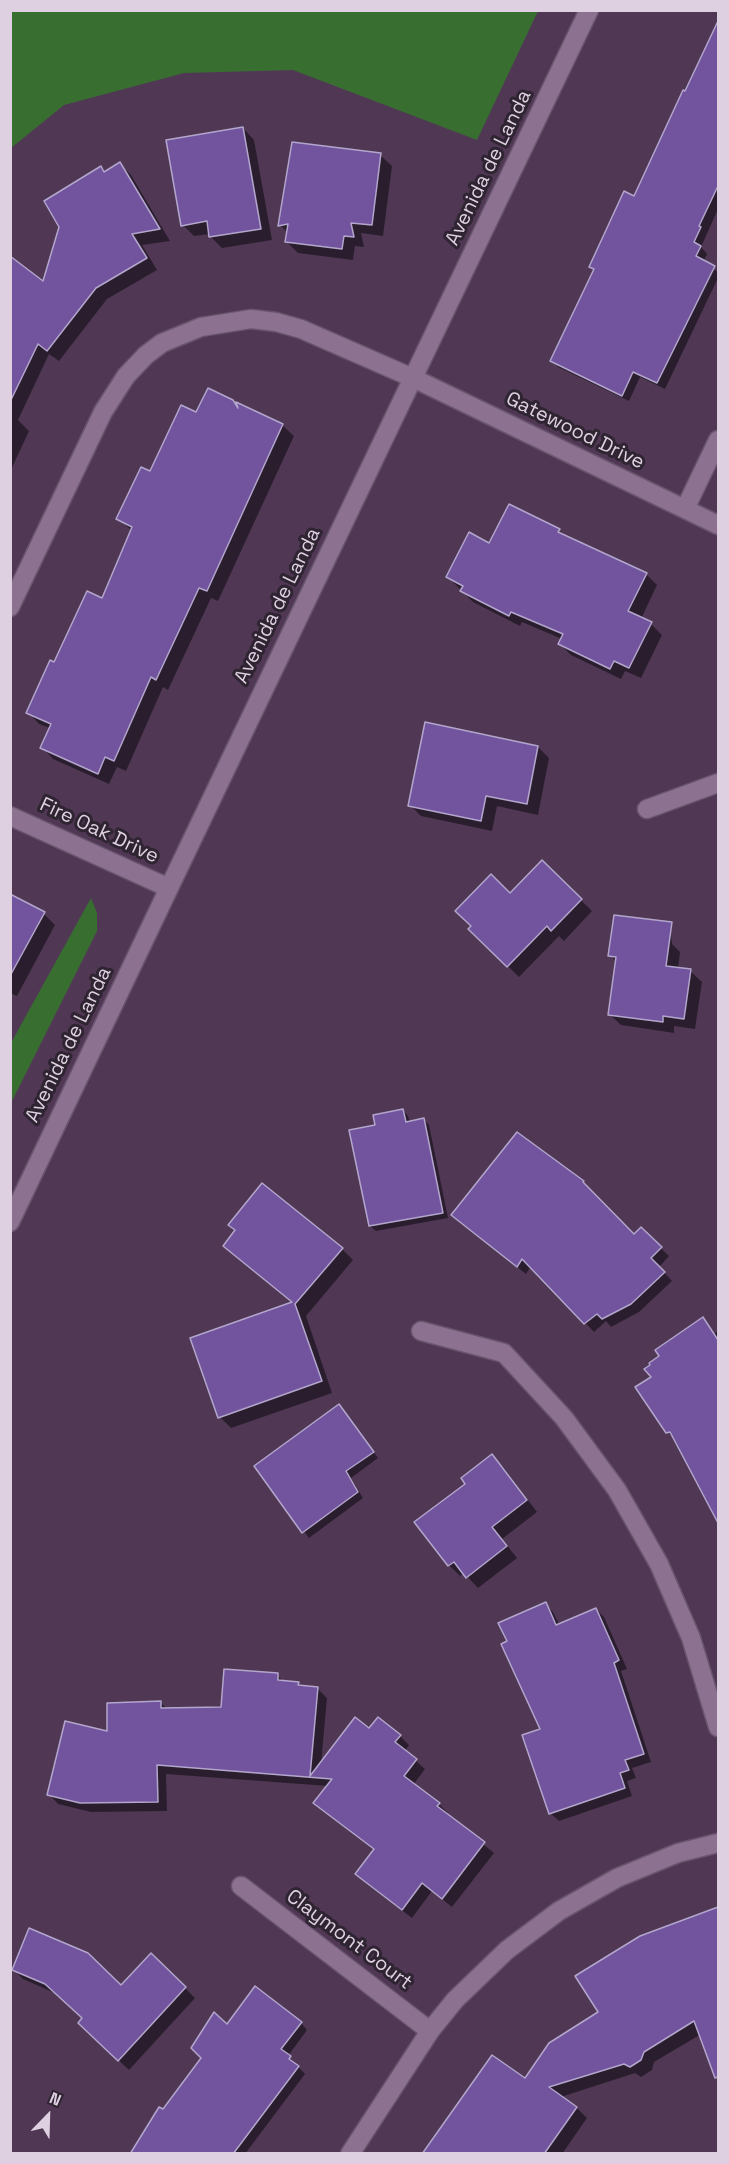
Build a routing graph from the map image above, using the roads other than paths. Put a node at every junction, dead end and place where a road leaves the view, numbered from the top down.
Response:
1 (589, 10) edge
2 (413, 378) junction
3 (718, 440) edge
4 (685, 509) junction
5 (718, 525) edge
6 (10, 607) edge
7 (718, 783) edge
8 (647, 809) dead end
9 (10, 816) edge
10 (169, 888) junction
11 (10, 1222) edge
12 (421, 1331) dead end
13 (718, 1727) edge
14 (718, 1843) edge
15 (241, 1886) dead end
16 (430, 2031) junction
17 (350, 2154) edge

1 - 2 street, Avenida de Landa
2 - 4 street, Gatewood Drive
2 - 6 street, Gatewood Drive
2 - 10 street, Avenida de Landa
3 - 4 street
4 - 5 street, Gatewood Drive
7 - 8 street
9 - 10 street, Fire Oak Drive
10 - 11 street, Avenida de Landa
12 - 13 street
14 - 16 street
15 - 16 street, Claymont Court
16 - 17 street

